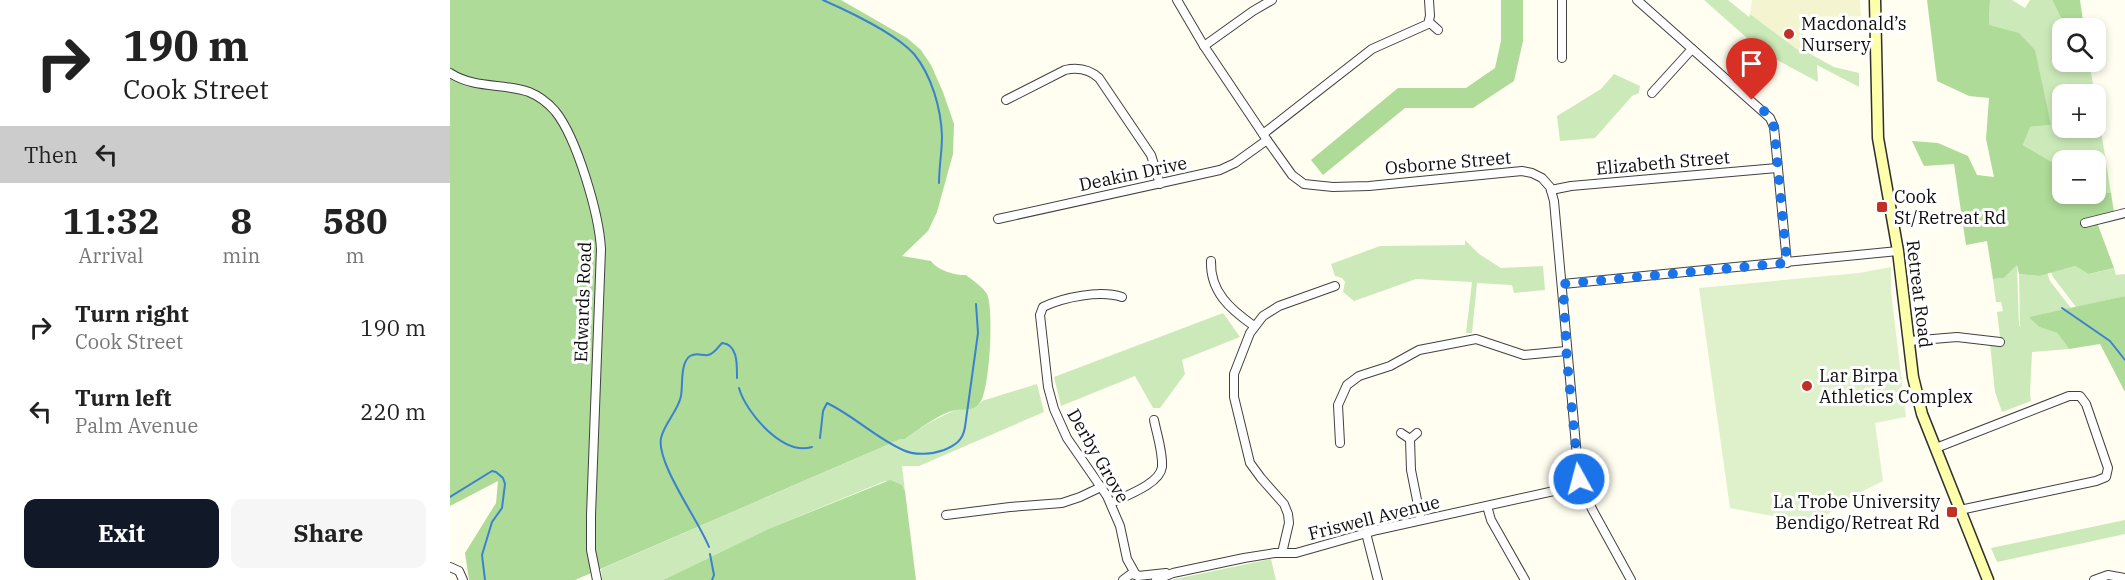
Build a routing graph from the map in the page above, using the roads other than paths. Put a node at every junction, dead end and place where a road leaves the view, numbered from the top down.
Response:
1 (1177, 0) edge
2 (1272, 0) edge
3 (1429, 0) edge
4 (1562, 0) edge
5 (1637, 0) edge
6 (1875, 0) edge
7 (1430, 22) junction
8 (1438, 30) dead end
9 (1204, 46) junction
10 (1692, 49) junction
11 (1562, 58) dead end
12 (450, 73) edge
13 (1652, 93) dead end
14 (1006, 100) dead end
15 (1265, 137) junction
16 (1777, 168) junction
17 (1160, 184) junction
18 (1551, 190) junction
19 (2125, 213) edge
20 (998, 219) dead end
21 (2085, 223) dead end
22 (1898, 251) junction
23 (1210, 261) dead end
24 (1787, 263) junction
25 (1563, 284) junction
26 (1335, 286) dead end
27 (1122, 297) dead end
28 (1254, 326) junction
29 (1909, 341) junction
30 (2000, 342) dead end
31 (1566, 351) junction
32 (1154, 420) dead end
33 (1401, 433) dead end
34 (1340, 443) dead end
35 (1936, 448) junction
36 (1581, 486) junction
37 (1101, 487) junction
38 (1111, 503) junction
39 (1487, 506) junction
40 (1960, 510) junction
41 (946, 515) dead end
42 (1421, 520) junction
43 (1366, 533) junction
44 (1282, 552) junction
45 (1127, 559) junction
46 (450, 567) edge
47 (1173, 573) junction
48 (1139, 577) edge
49 (2125, 578) edge
50 (1123, 579) edge
51 (463, 580) edge
52 (597, 580) edge
53 (1156, 580) edge
54 (1378, 580) edge
55 (1525, 580) edge
56 (1631, 580) edge
57 (1988, 580) edge
58 (2094, 580) edge

1 - 9 street, Osborne Street
2 - 9 street
3 - 7 street
4 - 11 street
5 - 10 street
6 - 22 street, Retreat Road
7 - 8 street
7 - 15 street, Deakin Drive
9 - 15 street, Osborne Street
10 - 13 street
10 - 16 street
12 - 52 street, Edwards Road
14 - 17 street
15 - 17 street, Deakin Drive
15 - 18 street, Osborne Street
16 - 18 street, Elizabeth Street
16 - 24 street
17 - 20 street, Deakin Drive
18 - 25 street
19 - 21 street
22 - 24 street
22 - 29 street, Retreat Road
23 - 28 street
24 - 25 street
25 - 31 street
26 - 28 street
27 - 37 street, Derby Grove
28 - 44 street
29 - 30 street
29 - 35 street, Retreat Road
31 - 34 street
31 - 36 street
32 - 38 street
33 - 42 street
35 - 40 street, Retreat Road
35 - 40 street
36 - 39 street, Friswell Avenue
36 - 56 street
37 - 38 street, Derby Grove
37 - 41 street
38 - 45 street, Derby Grove
39 - 42 street, Friswell Avenue
39 - 55 street
40 - 57 street, Retreat Road
42 - 43 street, Friswell Avenue
43 - 44 street, Friswell Avenue
43 - 54 street
44 - 47 street, Friswell Avenue
45 - 48 street, Derby Grove
45 - 50 street, Derby Grove
46 - 51 street
47 - 48 street, Friswell Avenue
47 - 53 street, Friswell Avenue
48 - 50 street, Friswell Avenue
49 - 58 street

